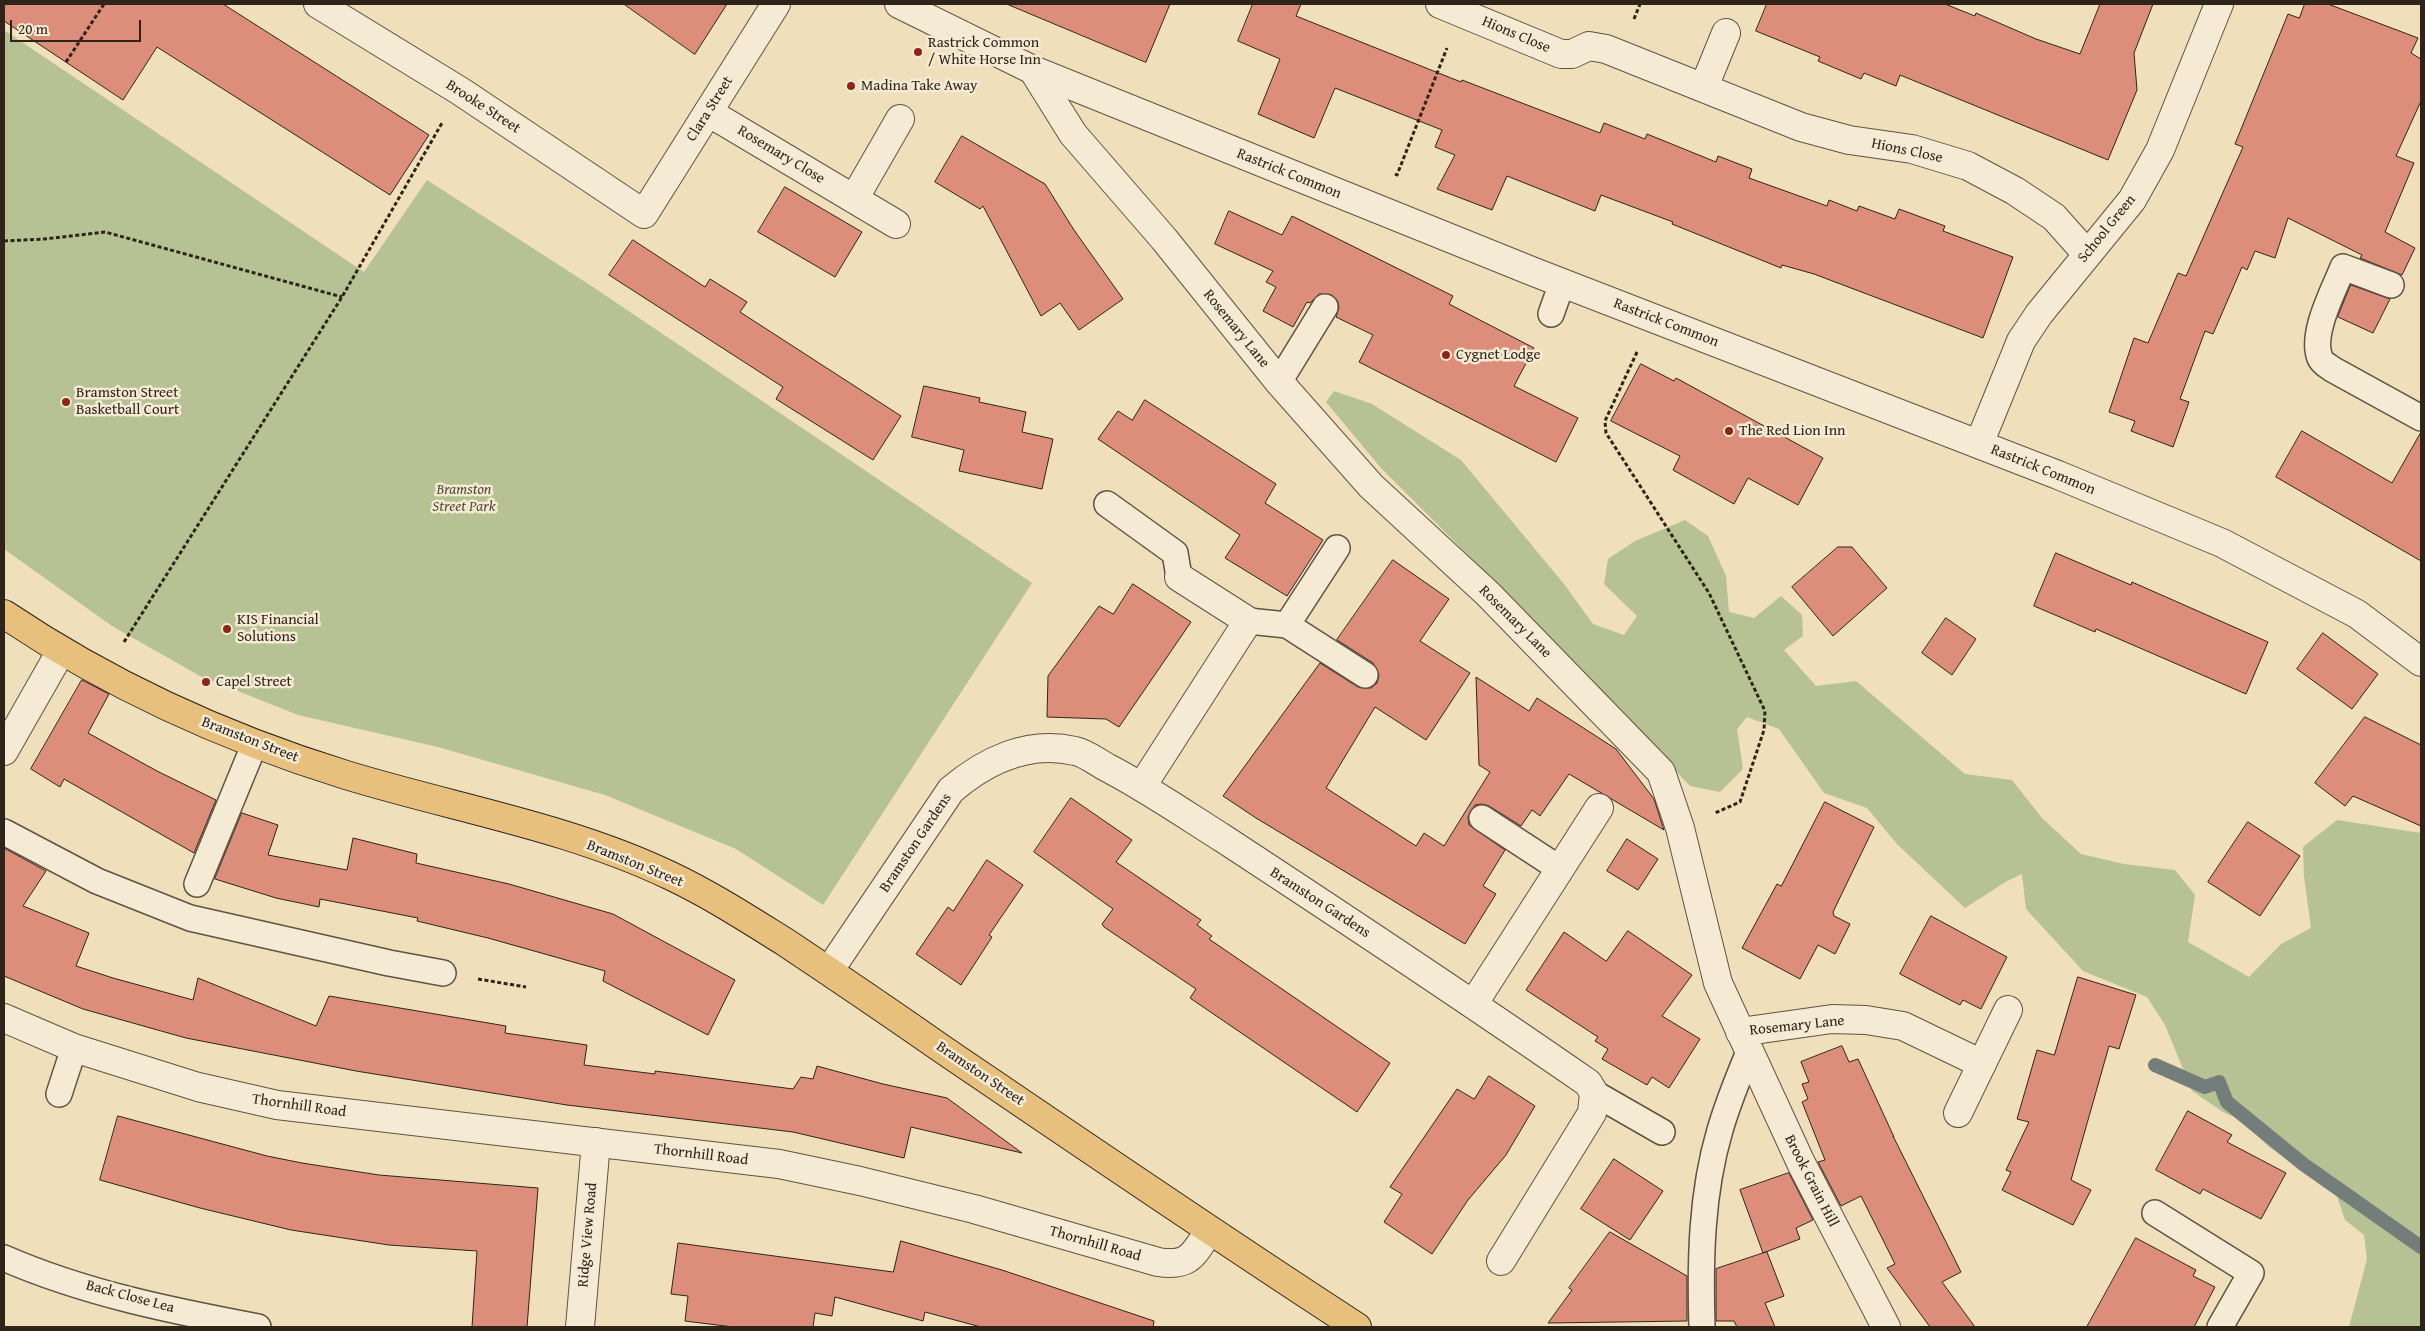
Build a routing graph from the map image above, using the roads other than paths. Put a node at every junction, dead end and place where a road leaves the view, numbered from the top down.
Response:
1 (318, 4) edge
2 (776, 4) edge
3 (899, 4) edge
4 (2219, 4) edge
5 (1450, 8) edge
6 (1726, 33) dead end
7 (1033, 70) junction
8 (1704, 87) junction
9 (708, 112) junction
10 (900, 119) dead end
11 (854, 199) junction
12 (644, 214) joint
13 (896, 224) dead end
14 (2087, 254) junction
15 (1562, 283) junction
16 (2391, 285) dead end
17 (1325, 307) dead end
18 (1552, 314) dead end
19 (1279, 382) junction
20 (2421, 418) edge
21 (1979, 444) junction
22 (1107, 504) dead end
23 (1338, 548) dead end
24 (1179, 577) joint
25 (4, 614) edge
26 (1248, 621) junction
27 (1287, 624) junction
28 (60, 651) junction
29 (2421, 662) edge
30 (1365, 675) dead end
31 (255, 743) junction
32 (4, 751) edge
33 (1142, 786) junction
34 (1600, 808) dead end
35 (1482, 818) dead end
36 (4, 832) edge
37 (1560, 869) junction
38 (197, 884) dead end
39 (830, 971) junction
40 (443, 972) road end
41 (1474, 1003) junction
42 (2008, 1010) dead end
43 (4, 1018) edge
44 (1744, 1042) junction
45 (74, 1048) junction
46 (1982, 1064) junction
47 (1594, 1093) junction
48 (59, 1094) dead end
49 (1958, 1112) dead end
50 (1662, 1132) dead end
51 (596, 1142) junction
52 (2155, 1213) dead end
53 (1209, 1231) junction
54 (4, 1258) edge
55 (1501, 1261) dead end
56 (258, 1327) edge
57 (580, 1327) edge
58 (1357, 1327) edge
59 (1702, 1327) edge
60 (1886, 1327) edge
61 (2220, 1327) edge

1 - 12 street, Brooke Street
2 - 9 street, Clara Street
3 - 7 street, Rastrick Common
4 - 14 street, School Green
5 - 8 street, Hions Close
6 - 8 street
7 - 15 street, Rastrick Common
7 - 19 street, Rosemary Lane
8 - 14 street, Hions Close
9 - 11 street, Rosemary Close
9 - 12 street, Clara Street
10 - 11 street
11 - 13 street, Rosemary Close
14 - 21 street, School Green
15 - 18 lane
15 - 21 street, Rastrick Common
16 - 20 lane
17 - 19 lane
19 - 44 street, Rosemary Lane
21 - 29 street, Rastrick Common
22 - 24 lane
23 - 27 lane
24 - 26 street
25 - 28 main road, Bramston Street
26 - 27 lane
26 - 33 street
27 - 30 lane
28 - 31 main road, Bramston Street
28 - 32 street
31 - 38 lane
31 - 39 main road, Bramston Street
33 - 39 street, Bramston Gardens
33 - 41 street, Bramston Gardens
34 - 37 street
35 - 37 lane
36 - 40 lane
37 - 41 street
39 - 53 main road, Bramston Street
41 - 47 street, Bramston Gardens
42 - 46 street
43 - 45 street, Thornhill Road
44 - 46 street, Rosemary Lane
44 - 59 lane
44 - 60 street, Brook Grain Hill
45 - 48 lane
45 - 51 street, Thornhill Road
46 - 49 street
47 - 50 lane
47 - 55 street
51 - 53 street, Thornhill Road
51 - 57 street, Ridge View Road
52 - 61 lane
53 - 58 main road
54 - 56 lane, Back Close Lea

